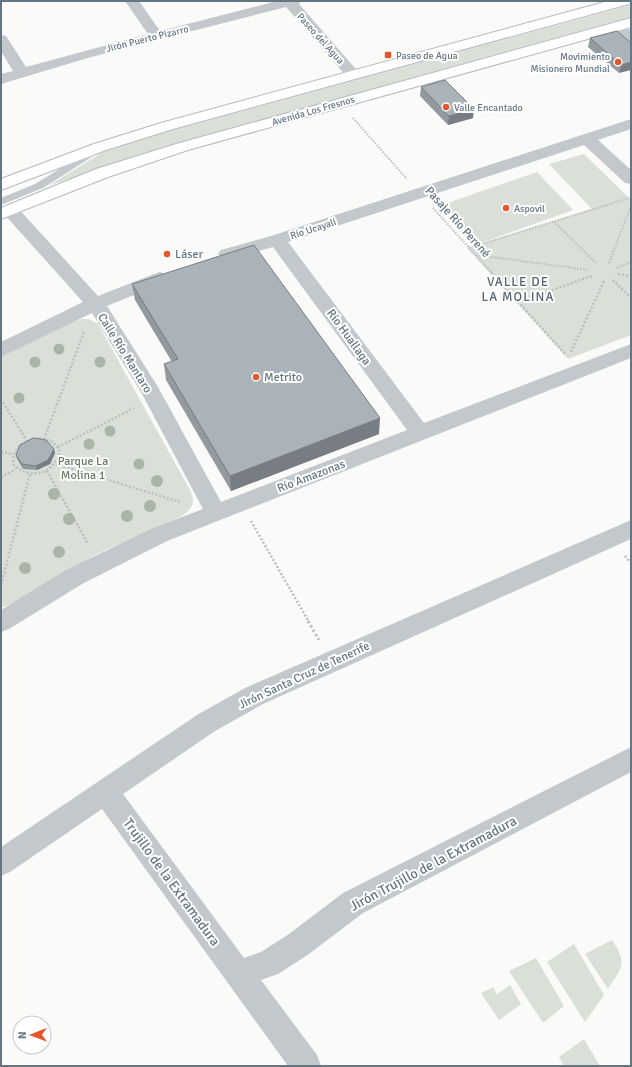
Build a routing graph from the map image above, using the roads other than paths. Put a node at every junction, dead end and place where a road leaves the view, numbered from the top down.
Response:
1 (132, 1) edge
2 (290, 1) edge
3 (624, 1) edge
4 (624, 24) edge
5 (156, 35) junction
6 (1, 39) edge
7 (631, 39) edge
8 (22, 72) junction
9 (354, 75) junction
10 (1, 79) edge
11 (631, 124) edge
12 (586, 138) junction
13 (100, 147) junction
14 (631, 178) edge
15 (1, 185) edge
16 (4, 209) edge
17 (277, 240) junction
18 (211, 259) edge
19 (174, 273) edge
20 (95, 304) junction
21 (1, 350) edge
22 (631, 351) edge
23 (420, 433) junction
24 (216, 513) junction
25 (631, 529) edge
26 (1, 622) edge
27 (631, 759) edge
28 (105, 791) junction
29 (1, 863) edge
30 (240, 973) junction
31 (306, 1066) edge

1 - 5 street
2 - 5 street, Jirón Puerto Pizarro
2 - 9 street, Paseo del Agua
3 - 9 main road, Avenida Los Fresnos
4 - 7 street
4 - 16 main road, Avenida Los Fresnos
5 - 8 street, Jirón Puerto Pizarro
6 - 8 street
8 - 10 street, Jirón Puerto Pizarro
9 - 13 main road, Avenida Los Fresnos
11 - 12 street, Río Ucayali
12 - 14 street
12 - 17 street, Río Ucayali
13 - 15 main road, Avenida Los Fresnos
13 - 16 lane
16 - 20 street, Calle Río Mantaro
17 - 18 street, Río Ucayali
17 - 23 street, Río Huallaga
19 - 20 street
20 - 21 street
20 - 24 street, Calle Río Mantaro
22 - 23 street, Río Amazonas
23 - 24 street, Río Amazonas
24 - 26 street, Río Amazonas
25 - 28 street, Jirón Santa Cruz de Tenerife
27 - 30 street, Jirón Trujillo de la Extramadura
28 - 29 street, Jirón Santa Cruz de Tenerife
28 - 30 street, Trujillo de la Extramadura
30 - 31 street, Trujillo de la Extramadura

